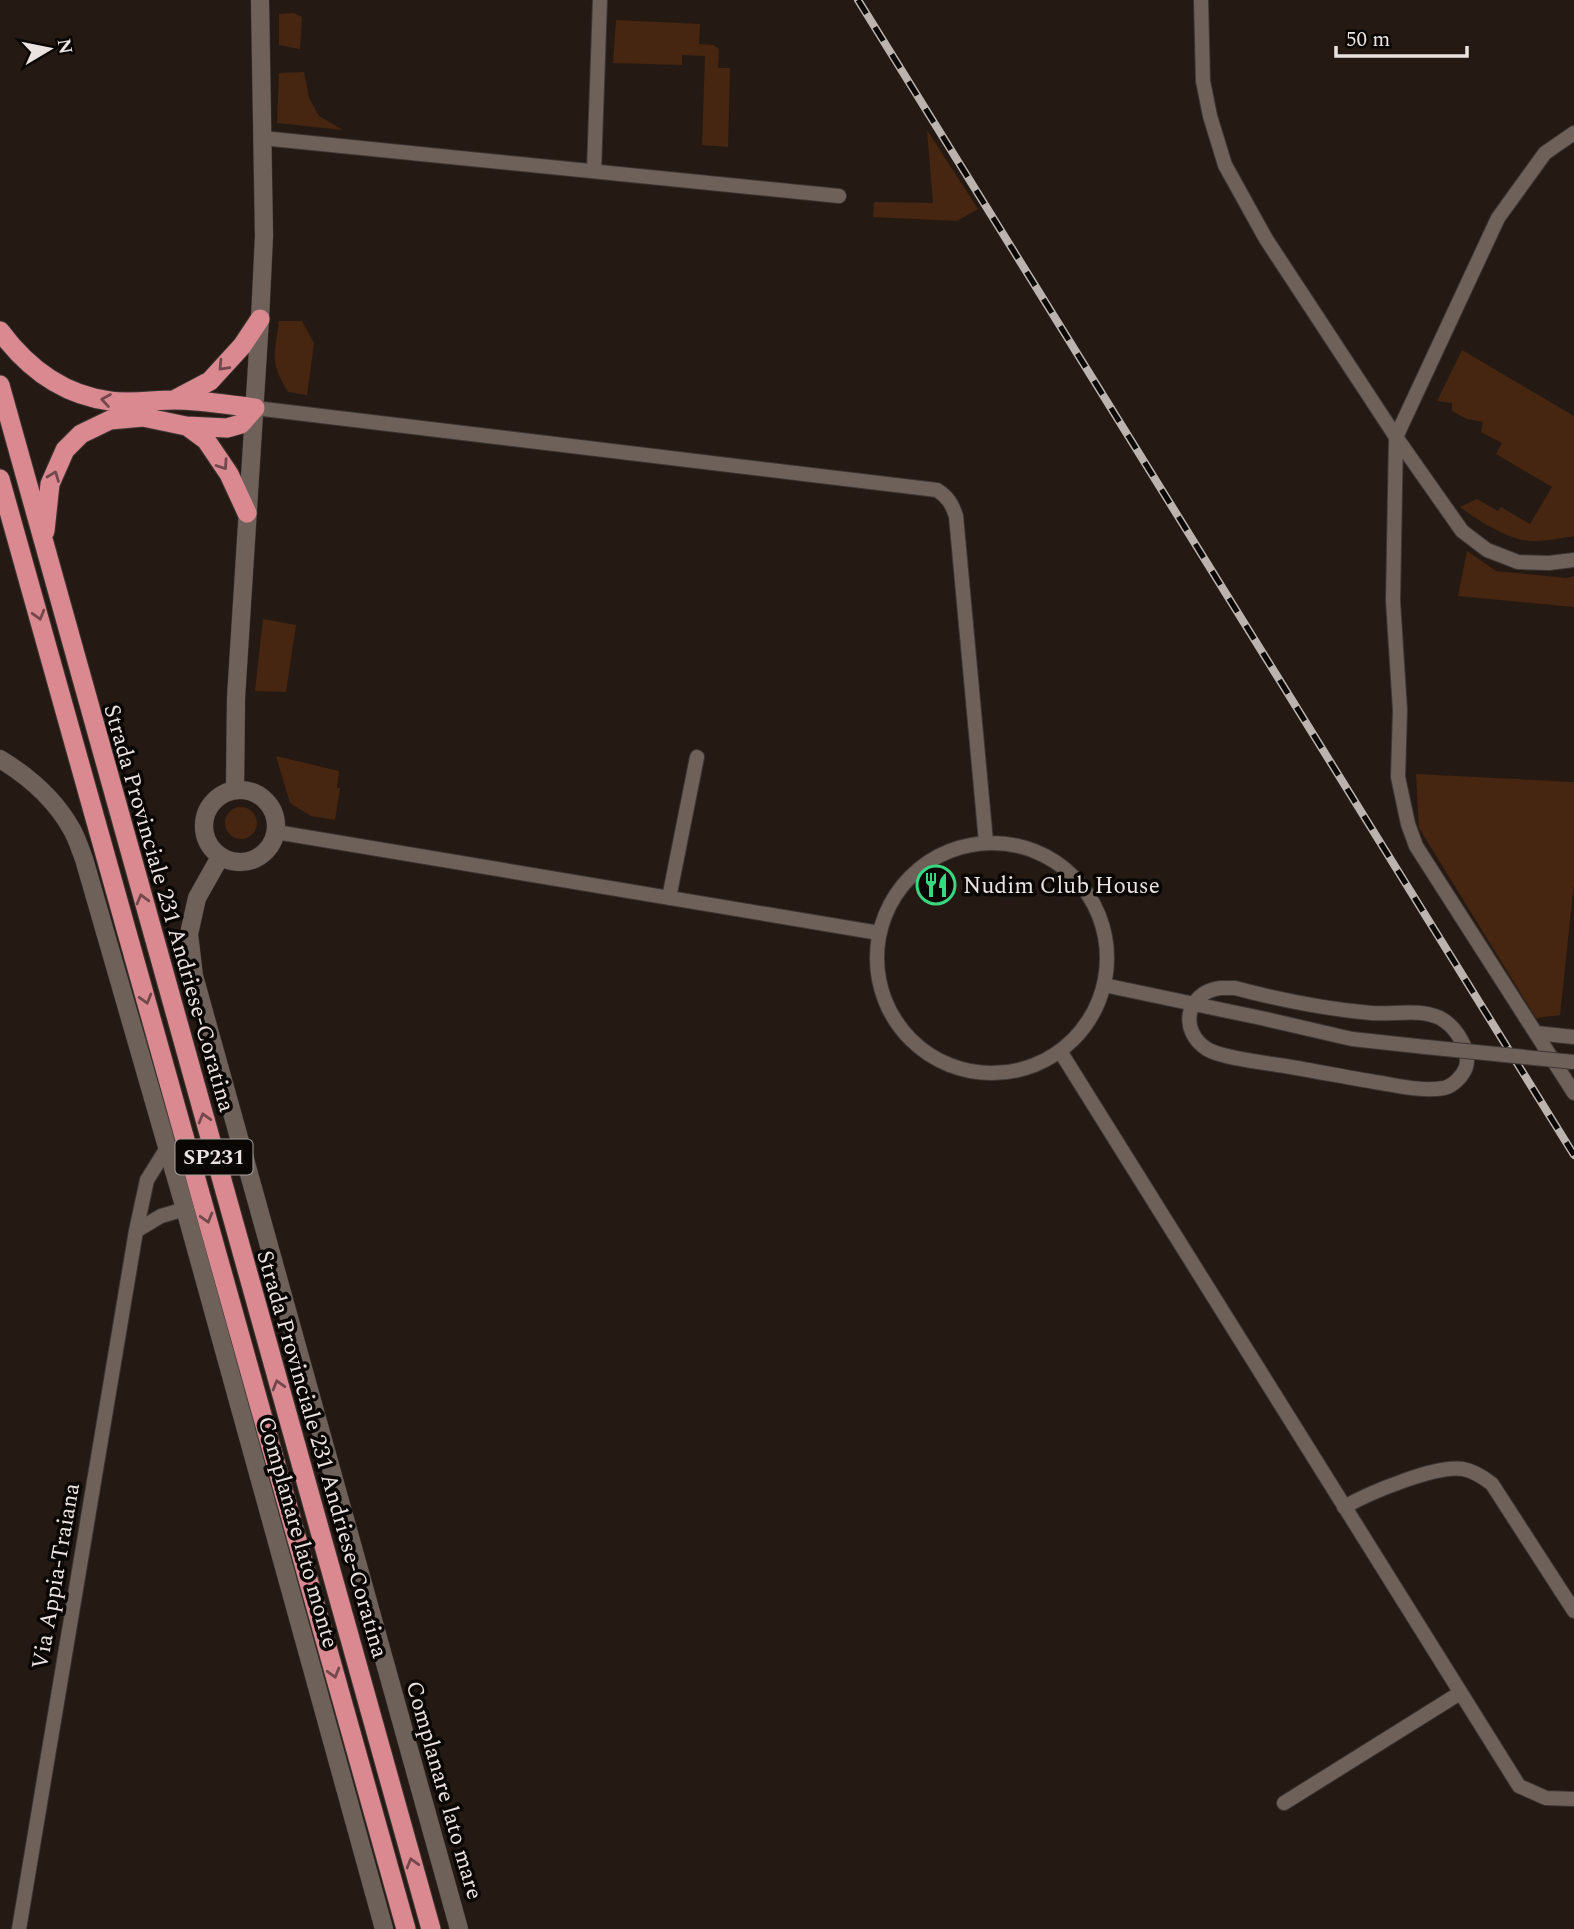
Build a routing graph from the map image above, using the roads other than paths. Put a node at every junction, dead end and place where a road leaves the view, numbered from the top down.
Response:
1 (260, 0) edge
2 (600, 0) edge
3 (1201, 0) edge
4 (1574, 133) edge
5 (262, 138) junction
6 (594, 171) junction
7 (839, 196) dead end
8 (260, 319) junction
9 (0, 331) edge
10 (0, 385) edge
11 (174, 400) junction
12 (255, 408) junction
13 (186, 426) junction
14 (1396, 438) junction
15 (0, 479) edge
16 (0, 513) edge
17 (247, 513) junction
18 (44, 543) junction
19 (1574, 560) edge
20 (30, 582) junction
21 (697, 757) dead end
22 (0, 759) edge
23 (235, 790) junction
24 (276, 832) junction
25 (986, 842) junction
26 (220, 857) junction
27 (669, 898) junction
28 (879, 933) junction
29 (1104, 985) junction
30 (1192, 1004) junction
31 (1536, 1033) junction
32 (1574, 1037) edge
33 (1060, 1051) junction
34 (1574, 1062) edge
35 (1574, 1093) edge
36 (167, 1147) junction
37 (185, 1209) junction
38 (136, 1231) junction
39 (1344, 1507) junction
40 (1574, 1611) edge
41 (1460, 1693) junction
42 (1574, 1800) edge
43 (1284, 1803) dead end
44 (19, 1929) edge
45 (384, 1929) edge
46 (406, 1929) edge
47 (431, 1929) edge
48 (459, 1929) edge

1 - 5 street
2 - 6 street
3 - 14 street
4 - 14 street
5 - 6 street
5 - 8 street
6 - 7 street
8 -> 11 highway
8 - 12 street
11 -> 9 highway
10 - 18 highway, Strada Provinciale 231 Andriese-Coratina / SP231
11 - 12 highway
12 - 13 highway
12 - 17 street
12 - 25 street
13 -> 17 highway
18 -> 13 highway
14 - 19 street
14 - 31 street
15 - 20 highway, Strada Provinciale 231 Andriese-Coratina / SP231
16 - 20 highway
17 - 23 street
47 -> 18 highway, Strada Provinciale 231 Andriese-Coratina / SP231
20 -> 46 highway, Strada Provinciale 231 Andriese-Coratina / SP231
21 - 27 street
22 - 36 street, Complanare lato monte
23 - 24 street
23 - 26 street
24 - 26 street
24 - 27 street
25 - 28 street
25 - 29 street
26 - 48 street, Complanare lato mare
27 - 28 street
28 - 33 street
29 - 30 street
29 - 33 street
30 - 30 street
30 - 34 street, bridge
31 - 32 street
31 - 35 street
33 - 39 street
36 - 37 street, Complanare lato monte
36 - 38 street, Via Appia-Traiana
37 - 38 street
37 - 45 street, Complanare lato monte
38 - 44 street, Via Appia-Traiana
39 - 40 street
39 - 41 street
41 - 42 street
41 - 43 street

